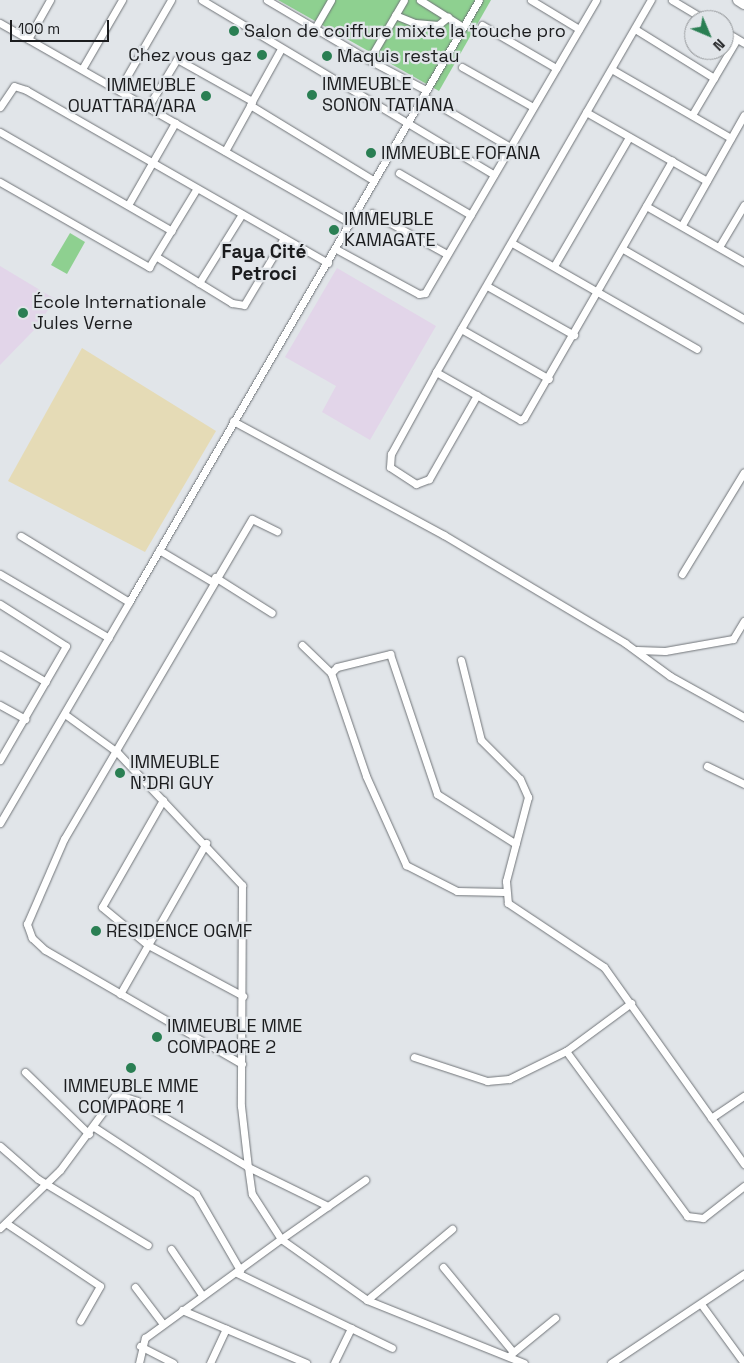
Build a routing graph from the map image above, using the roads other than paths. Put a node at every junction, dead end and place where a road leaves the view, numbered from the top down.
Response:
1 (50, 0) edge
2 (122, 0) edge
3 (171, 0) edge
4 (202, 0) edge
5 (267, 0) edge
6 (331, 0) edge
7 (404, 0) edge
8 (420, 0) edge
9 (479, 0) edge
10 (531, 0) edge
11 (596, 0) edge
12 (652, 0) edge
13 (672, 0) edge
14 (738, 0) edge
15 (744, 4) edge
16 (688, 10) edge
17 (395, 15) junction
18 (448, 17) junction
19 (0, 22) edge
20 (482, 26) dead end
21 (463, 27) junction
22 (315, 28) junction
23 (579, 29) junction
24 (635, 29) junction
25 (28, 39) junction
26 (741, 41) edge
27 (281, 49) junction
28 (369, 60) junction
29 (462, 67) dead end
30 (556, 68) junction
31 (82, 69) junction
32 (613, 70) junction
33 (714, 78) junction
34 (119, 90) junction
35 (424, 93) junction
36 (251, 103) junction
37 (0, 107) edge
38 (148, 107) junction
39 (533, 107) junction
40 (586, 112) junction
41 (692, 115) junction
42 (744, 116) edge
43 (407, 122) junction
44 (175, 123) junction
45 (0, 132) edge
46 (629, 136) junction
47 (731, 138) junction
48 (510, 147) junction
49 (225, 151) junction
50 (154, 161) junction
51 (672, 161) junction
52 (399, 173) dead end
53 (494, 175) junction
54 (373, 180) junction
55 (707, 181) junction
56 (0, 182) edge
57 (196, 188) junction
58 (128, 205) junction
59 (646, 206) junction
60 (744, 206) edge
61 (372, 213) dead end
62 (242, 214) junction
63 (470, 215) junction
64 (350, 223) junction
65 (682, 225) junction
66 (172, 231) junction
67 (284, 238) junction
68 (512, 243) junction
69 (719, 247) junction
70 (336, 249) junction
71 (623, 249) junction
72 (447, 254) junction
73 (157, 257) junction
74 (744, 262) edge
75 (328, 263) junction
76 (554, 266) junction
77 (199, 283) junction
78 (487, 286) junction
79 (598, 293) junction
80 (744, 319) edge
81 (462, 329) junction
82 (574, 335) junction
83 (697, 349) dead end
84 (436, 372) junction
85 (549, 379) junction
86 (477, 395) junction
87 (233, 421) junction
88 (744, 472) edge
89 (277, 530) dead end
90 (21, 536) dead end
91 (159, 550) junction
92 (0, 574) edge
93 (682, 574) dead end
94 (214, 580) junction
95 (128, 602) junction
96 (0, 604) edge
97 (272, 613) dead end
98 (744, 621) edge
99 (108, 638) junction
100 (302, 645) dead end
101 (637, 650) junction
102 (0, 655) edge
103 (462, 660) dead end
104 (331, 673) junction
105 (46, 682) junction
106 (0, 705) edge
107 (66, 715) junction
108 (744, 717) edge
109 (25, 719) junction
110 (117, 752) junction
111 (0, 759) edge
112 (707, 766) dead end
113 (744, 784) edge
114 (163, 800) junction
115 (0, 823) edge
116 (206, 843) junction
117 (516, 844) junction
118 (505, 892) junction
119 (148, 945) junction
120 (120, 994) junction
121 (243, 996) junction
122 (631, 1003) junction
123 (566, 1051) junction
124 (414, 1057) dead end
125 (242, 1064) junction
126 (25, 1072) dead end
127 (744, 1096) edge
128 (711, 1118) junction
129 (94, 1127) junction
130 (89, 1134) junction
131 (0, 1146) edge
132 (744, 1164) edge
133 (248, 1167) junction
134 (365, 1180) dead end
135 (47, 1182) junction
136 (744, 1186) edge
137 (328, 1206) junction
138 (6, 1223) junction
139 (0, 1228) edge
140 (452, 1229) dead end
141 (282, 1239) junction
142 (148, 1245) dead end
143 (171, 1249) dead end
144 (444, 1267) dead end
145 (239, 1271) junction
146 (744, 1274) edge
147 (135, 1287) dead end
148 (202, 1295) junction
149 (367, 1300) junction
150 (701, 1304) junction
151 (182, 1310) junction
152 (555, 1318) dead end
153 (80, 1321) dead end
154 (163, 1324) junction
155 (226, 1328) junction
156 (351, 1328) junction
157 (140, 1346) junction
158 (392, 1348) dead end
159 (510, 1355) junction
160 (139, 1363) edge
161 (173, 1363) edge
162 (210, 1363) edge
163 (306, 1363) edge
164 (334, 1363) edge
165 (524, 1363) edge
166 (611, 1363) edge
167 (744, 1363) edge

1 - 25 street
2 - 31 street
3 - 34 street
4 - 27 street
5 - 22 street
6 - 22 street
7 - 17 street
8 - 18 street
9 - 21 street
10 - 23 street
11 - 23 street
12 - 24 street
13 - 16 street
14 - 15 main road
17 - 18 street
17 - 28 street
18 - 21 street
19 - 25 street
20 - 30 street
21 - 35 street
22 - 28 street
23 - 30 street
24 - 32 street
24 - 33 street
25 - 31 street
26 - 33 street
27 - 36 street
27 - 43 street
28 - 35 street
29 - 39 street
30 - 39 street
31 - 34 street
32 - 40 street
32 - 41 street
33 - 41 street
34 - 38 street
35 - 43 street
35 - 48 street
36 - 38 street
36 - 49 street
36 - 54 street
37 - 50 street
38 - 44 street
39 - 48 street
40 - 46 street
40 - 68 street
41 - 47 street
42 - 47 street
43 - 53 street
43 - 54 street
44 - 49 street
44 - 50 street
45 - 58 street
46 - 51 street
46 - 76 street
47 - 55 street
48 - 53 street
49 - 64 street
50 - 57 street
50 - 58 street
51 - 55 street
51 - 59 street
52 - 63 street
53 - 63 street
54 - 64 street
55 - 65 street
56 - 73 street
57 - 62 street
57 - 66 street
58 - 66 street
59 - 65 street
59 - 71 street
60 - 69 street
61 - 72 street
62 - 67 street
62 - 77 street
63 - 72 street
64 - 70 street
65 - 69 street
66 - 73 street
67 - 75 street
67 - 77 street
68 - 76 street
68 - 78 street
69 - 74 street
70 - 72 street
70 - 75 street
71 - 79 street
71 - 80 street
73 - 77 street
75 - 87 street
76 - 79 street
78 - 81 street
78 - 82 street
79 - 82 street
79 - 83 street
81 - 84 street
81 - 85 street
82 - 85 street
84 - 86 street
84 - 86 street
85 - 86 street
87 - 91 street
87 - 101 street
88 - 93 street
89 - 94 street
90 - 95 street
91 - 94 street
91 - 95 street
92 - 99 street
94 - 97 street
94 - 110 street
95 - 99 street
96 - 105 street
98 - 101 street
99 - 107 street
100 - 104 street
101 - 108 street
102 - 105 street
103 - 117 street
104 - 117 street
104 - 118 street
105 - 109 street
106 - 109 street
107 - 110 street
107 - 115 street
109 - 111 street
110 - 114 street
110 - 120 street
112 - 113 street
114 - 116 street
114 - 119 street
116 - 119 street
116 - 121 street
117 - 118 street
118 - 122 street
119 - 120 street
119 - 121 street
120 - 125 street
121 - 125 street
122 - 123 street
122 - 128 street
123 - 124 street
123 - 136 street
125 - 133 street
126 - 130 street
127 - 128 street
128 - 132 street
129 - 130 street
129 - 133 street
129 - 145 street
130 - 135 street
131 - 135 street
133 - 137 street
133 - 141 street
134 - 137 street
135 - 138 street
135 - 142 street
137 - 141 street
138 - 139 street
138 - 153 street
140 - 149 street
141 - 145 street
141 - 149 street
143 - 148 street
144 - 159 street
145 - 148 street
145 - 156 street
146 - 150 street
147 - 154 street
148 - 151 street
149 - 159 street
150 - 166 street
150 - 167 street
151 - 154 street
151 - 155 street
152 - 159 street
154 - 157 street
155 - 162 street
155 - 163 street
156 - 158 street
156 - 164 street
157 - 160 street
157 - 161 street
159 - 165 street

